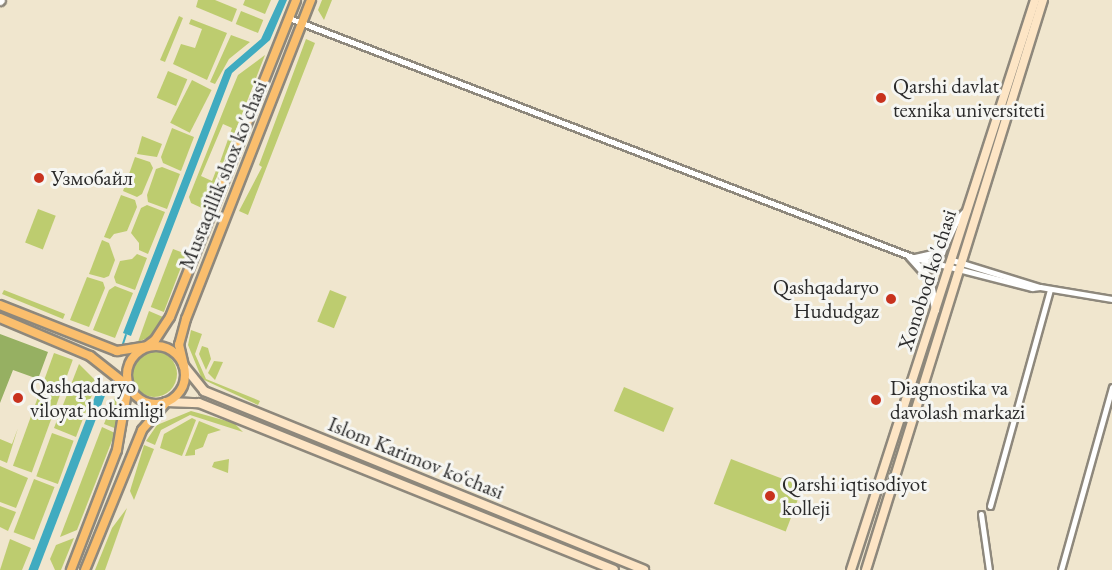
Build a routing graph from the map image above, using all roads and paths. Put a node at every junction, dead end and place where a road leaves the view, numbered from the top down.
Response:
1 (297, 0) edge
2 (311, 0) edge
3 (1035, 0) edge
4 (1043, 0) edge
5 (289, 18) junction
6 (302, 23) junction
7 (970, 207) junction
8 (913, 258) junction
9 (952, 260) junction
10 (960, 267) junction
11 (949, 269) junction
12 (1050, 289) junction
13 (1112, 299) edge
14 (0, 306) edge
15 (935, 315) junction
16 (0, 318) edge
17 (147, 346) junction
18 (184, 366) junction
19 (128, 386) junction
20 (1112, 387) edge
21 (166, 402) junction
22 (990, 506) dead end
23 (981, 514) dead end
24 (70, 570) edge
25 (85, 570) edge
26 (614, 570) edge
27 (644, 570) edge
28 (851, 570) edge
29 (866, 570) edge
30 (989, 570) edge
31 (1061, 570) edge

1 - 5 main road, Mustaqillik shox ko'chasi
2 - 6 main road, Mustaqillik shox ko'chasi
3 - 7 main road, Xonobod ko'chasi
4 - 10 main road, Xonobod ko'chasi
5 - 6 street
5 - 17 main road, Mustaqillik shox ko'chasi
6 - 8 street
6 - 18 main road, Mustaqillik shox ko'chasi
7 - 8 street
7 - 9 main road, Xonobod ko'chasi
8 - 11 street
8 - 15 street
9 - 10 street
9 - 11 main road, Xonobod ko'chasi
10 - 11 street
10 - 12 street
10 - 29 main road, Xonobod ko'chasi
11 - 15 main road, Xonobod ko'chasi
12 - 13 street
12 - 22 street
14 - 17 main road
15 - 28 main road, Xonobod ko'chasi
16 - 19 main road
17 - 18 main road
17 - 19 main road
18 - 21 main road
18 - 27 main road, Islom Karimov ko‘chasi
19 - 21 main road
19 - 24 main road
20 - 31 street
21 - 25 main road
21 - 26 main road, Islom Karimov ko‘chasi
23 - 30 street

